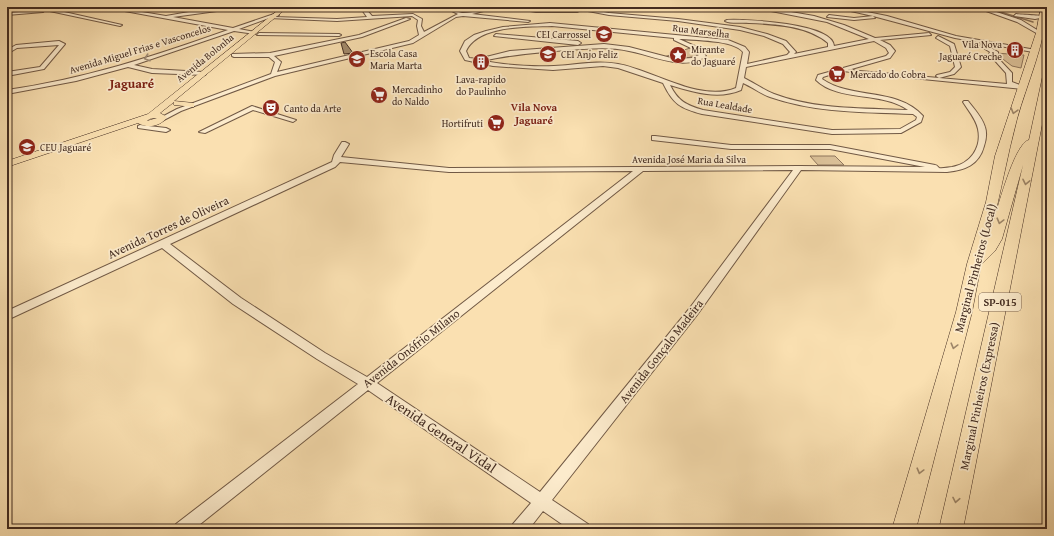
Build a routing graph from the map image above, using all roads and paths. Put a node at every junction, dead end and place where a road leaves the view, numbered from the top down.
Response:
1 (36, 7) edge
2 (105, 7) edge
3 (138, 7) edge
4 (244, 7) edge
5 (285, 7) edge
6 (292, 7) edge
7 (340, 7) edge
8 (352, 7) edge
9 (362, 7) edge
10 (446, 7) edge
11 (498, 7) edge
12 (510, 7) edge
13 (569, 7) edge
14 (703, 7) edge
15 (753, 7) edge
16 (835, 7) edge
17 (977, 7) edge
18 (988, 7) edge
19 (51, 10) junction
20 (121, 10) junction
21 (585, 10) junction
22 (1044, 12) edge
23 (106, 13) dead end
24 (7, 14) edge
25 (100, 14) dead end
26 (461, 14) junction
27 (797, 14) junction
28 (77, 16) junction
29 (416, 16) junction
30 (66, 17) dead end
31 (274, 17) junction
32 (531, 17) dead end
33 (87, 18) junction
34 (164, 18) junction
35 (371, 18) junction
36 (537, 19) dead end
37 (547, 23) junction
38 (720, 23) junction
39 (524, 24) junction
40 (556, 24) junction
41 (909, 24) junction
42 (120, 25) dead end
43 (419, 28) junction
44 (303, 29) dead end
45 (431, 29) junction
46 (232, 30) junction
47 (370, 32) junction
48 (1040, 33) junction
49 (256, 34) junction
50 (481, 34) junction
51 (929, 34) junction
52 (344, 35) junction
53 (422, 35) junction
54 (664, 35) junction
55 (919, 35) junction
56 (294, 36) junction
57 (350, 39) junction
58 (875, 39) junction
59 (971, 40) junction
60 (576, 42) junction
61 (604, 46) junction
62 (572, 48) junction
63 (831, 48) junction
64 (1033, 50) junction
65 (7, 52) edge
66 (234, 55) junction
67 (270, 55) junction
68 (789, 56) junction
69 (476, 61) junction
70 (127, 65) junction
71 (743, 66) junction
72 (837, 71) junction
73 (7, 74) edge
74 (203, 74) junction
75 (273, 75) junction
76 (1047, 75) edge
77 (920, 78) junction
78 (741, 79) junction
79 (665, 82) junction
80 (1022, 87) junction
81 (7, 92) edge
82 (200, 102) junction
83 (966, 102) dead end
84 (177, 103) junction
85 (191, 105) junction
86 (916, 112) junction
87 (154, 120) junction
88 (293, 120) dead end
89 (202, 132) dead end
90 (1036, 134) junction
91 (655, 138) dead end
92 (345, 144) dead end
93 (338, 159) junction
94 (7, 164) edge
95 (799, 168) junction
96 (641, 169) junction
97 (947, 170) junction
98 (7, 171) edge
99 (162, 243) junction
100 (974, 264) junction
101 (7, 316) edge
102 (367, 383) junction
103 (542, 502) junction
104 (182, 529) edge
105 (519, 529) edge
106 (582, 529) edge
107 (904, 529) edge
108 (951, 529) edge

1 - 19 street
2 - 20 street
3 - 20 street
4 - 34 street
5 - 31 main road, Avenida Bolonha
6 - 31 main road, Avenida Bolonha
7 - 8 street
9 - 35 street
10 - 26 street, Rua Marselha
11 - 26 street
12 - 21 street
12 - 32 street
13 - 21 street
14 - 21 street
15 - 27 street
16 - 41 street
17 - 48 street
18 - 22 street
19 - 24 street
19 - 28 street
20 - 23 street
20 - 34 street
21 - 38 street
22 - 48 highway, Marginal Pinheiros (Local)
25 - 33 street
26 - 39 street, Rua Marselha
26 - 45 street
27 - 55 street
27 - 58 street
28 - 30 street
28 - 33 street
29 - 35 street
29 - 43 street
29 - 47 street
31 - 35 street
31 - 46 street, Avenida Miguel Frias e Vasconcelos
31 - 49 main road, Avenida Bolonha
33 - 42 street
34 - 46 street
36 - 37 street
37 - 39 street, Rua Marselha
37 - 40 street, Rua Marselha
38 - 63 street
38 - 68 street
39 - 40 street
39 - 50 street
40 - 54 street, Rua Marselha
41 - 51 street
41 - 59 street
43 - 45 street
43 - 53 street
44 - 56 street
45 - 53 street
46 - 49 street
46 -> 70 street, Avenida Miguel Frias e Vasconcelos
47 - 52 street
47 - 57 street
48 - 64 highway, Marginal Pinheiros (Local)
49 - 56 street
49 - 66 main road, Avenida Bolonha
49 - 74 main road, Avenida Bolonha
50 - 60 street
50 - 69 street
51 - 55 street
51 - 77 street
52 - 56 street
52 - 57 street
53 - 75 street
54 - 61 street
54 - 71 street, Rua Marselha
55 - 58 street
57 - 67 street
58 - 63 street
58 - 72 street
59 - 64 street
59 - 80 street
60 - 61 street
60 - 62 street
61 - 62 street
62 - 69 street
63 - 68 street
64 - 80 highway, Marginal Pinheiros (Local)
65 - 73 street
66 - 67 street
66 - 84 main road, Avenida Bolonha
67 - 75 street
68 - 71 street
69 - 79 street
70 - 74 street
70 - 81 street, Avenida Miguel Frias e Vasconcelos
71 - 78 street, Rua Marselha
72 - 77 street
72 - 86 street
74 - 87 main road, Avenida Bolonha
75 - 82 street
76 - 90 highway, Marginal Pinheiros (Expressa) / SP-015
77 - 80 street
78 - 79 street
78 - 86 street
79 - 86 street, Rua Lealdade
80 -> 100 highway, Marginal Pinheiros (Local)
82 - 85 street
82 - 87 street
83 - 97 street, Avenida José Maria da Silva
84 - 85 main road
84 - 87 main road, Avenida Bolonha
85 - 87 street
87 - 94 main road
87 - 98 main road
88 - 89 street
90 -> 100 highway
90 -> 108 highway, Marginal Pinheiros (Expressa) / SP-015
91 - 97 street
92 - 93 street
93 - 96 street, Avenida José Maria da Silva
93 - 99 street, Avenida Torres de Oliveira
95 - 96 street, Avenida José Maria da Silva
95 - 97 street, Avenida José Maria da Silva
95 - 103 street, Avenida Gonçalo Madeira
96 - 102 street, Avenida Onófrio Milano
99 - 101 street, Avenida Torres de Oliveira
99 - 102 street, Avenida General Vidal
100 -> 107 highway, Marginal Pinheiros (Local)
102 - 103 street, Avenida General Vidal
102 - 104 street, Avenida Onófrio Milano
103 - 105 street, Avenida Gonçalo Madeira
103 - 106 street, Avenida General Vidal

